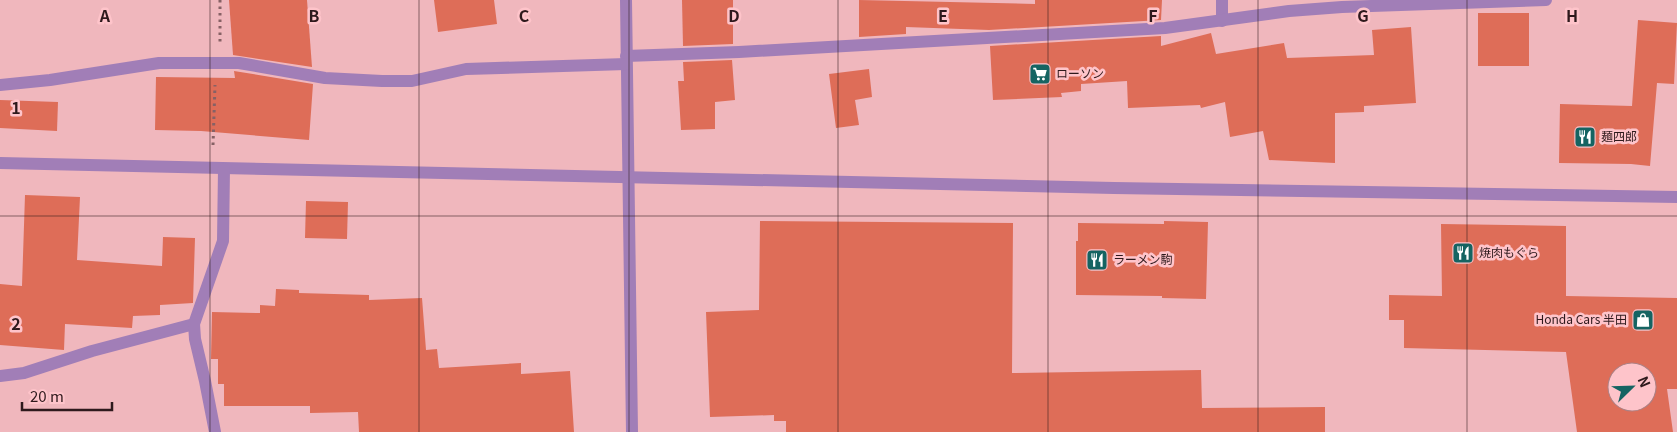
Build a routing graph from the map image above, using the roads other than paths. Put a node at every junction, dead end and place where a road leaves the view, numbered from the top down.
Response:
1 (626, 0) edge
2 (1222, 0) edge
3 (1546, 0) edge
4 (1455, 1) edge
5 (1222, 21) junction
6 (626, 60) junction
7 (0, 85) edge
8 (0, 163) edge
9 (224, 169) junction
10 (628, 178) junction
11 (1677, 197) edge
12 (194, 324) junction
13 (0, 376) edge
14 (215, 432) edge
15 (632, 432) edge

1 - 6 street
2 - 5 street
3 - 4 street
4 - 5 street
5 - 6 street
6 - 7 street
6 - 10 street
8 - 9 street
9 - 10 street
9 - 12 street
10 - 11 street
10 - 15 street
12 - 13 street
12 - 14 street

